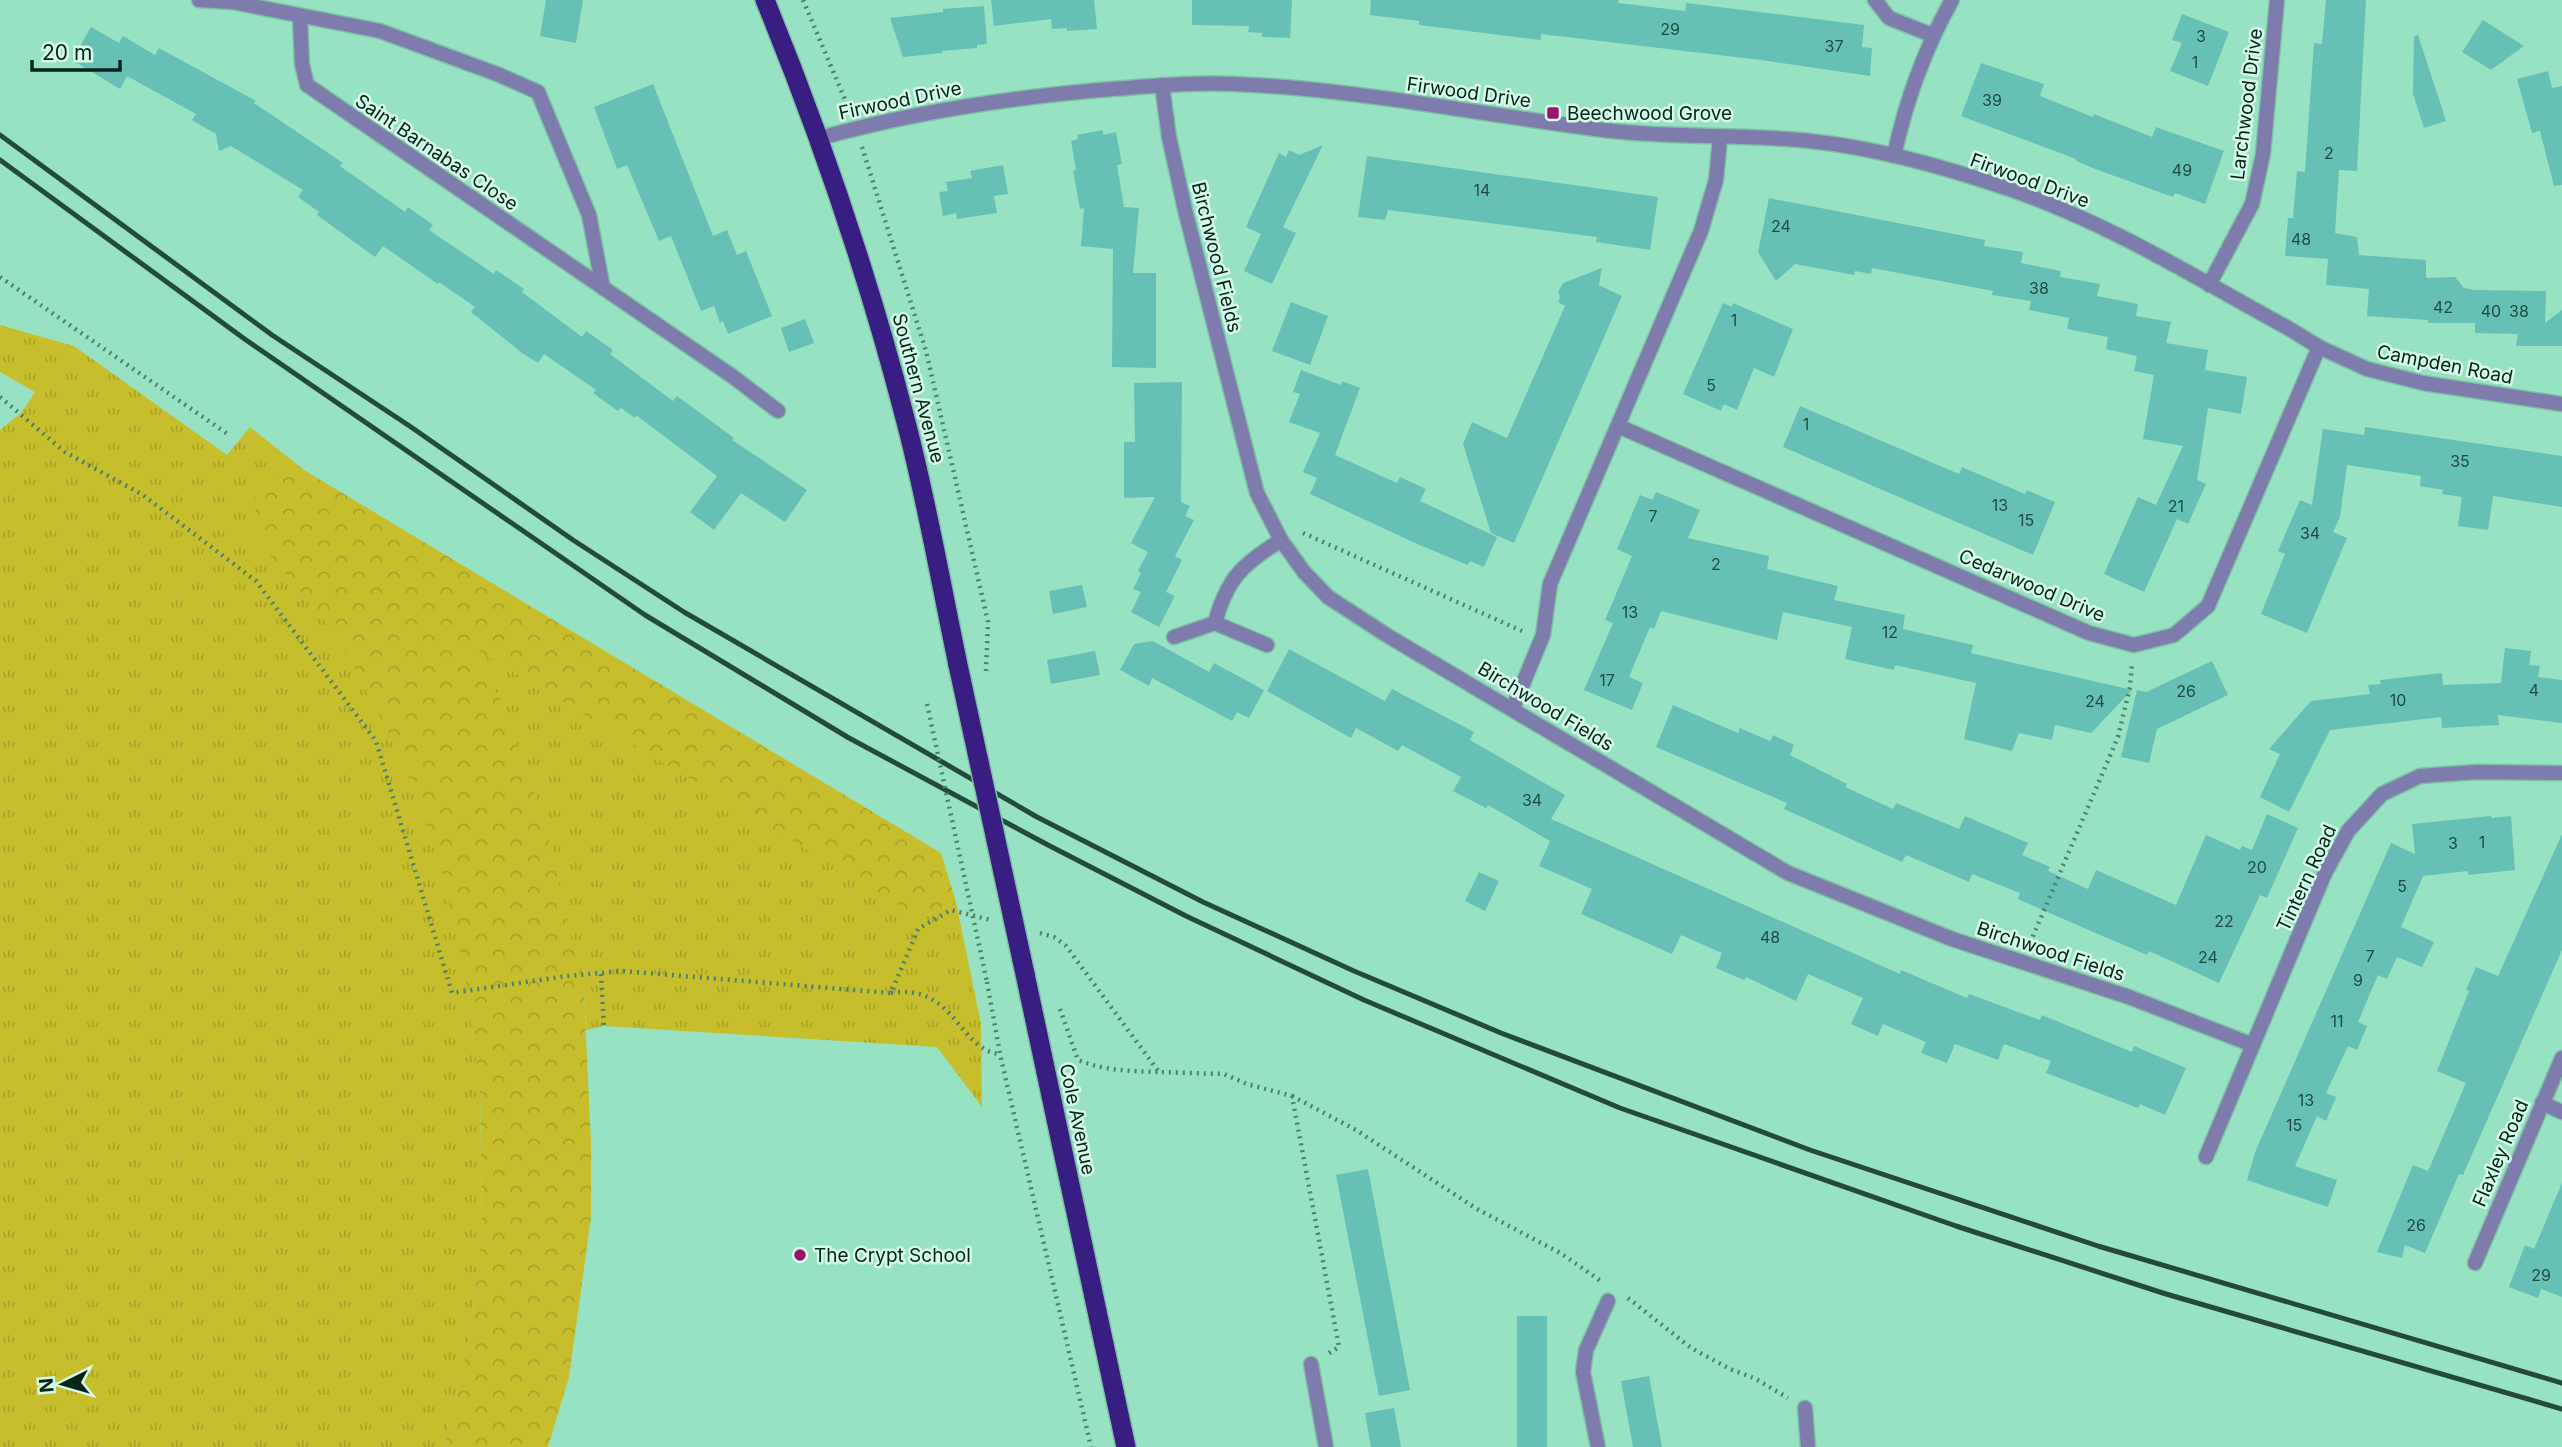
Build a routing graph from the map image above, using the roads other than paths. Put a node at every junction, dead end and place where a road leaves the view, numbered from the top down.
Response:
1 (199, 0) edge
2 (765, 0) edge
3 (1875, 0) edge
4 (1952, 0) edge
5 (2277, 0) edge
6 (300, 17) junction
7 (1933, 35) junction
8 (1162, 85) junction
9 (820, 138) junction
10 (1720, 138) junction
11 (1894, 156) junction
12 (2209, 285) junction
13 (603, 288) junction
14 (2288, 328) joint
15 (2319, 347) junction
16 (2562, 404) edge
17 (778, 411) dead end
18 (1618, 425) junction
19 (1281, 540) junction
20 (1215, 623) junction
21 (1174, 637) dead end
22 (1267, 645) dead end
23 (1513, 708) junction
24 (2562, 773) edge
25 (988, 800) joint
26 (2253, 1045) junction
27 (2562, 1058) edge
28 (2542, 1103) junction
29 (2562, 1112) edge
30 (2206, 1157) dead end
31 (2475, 1263) dead end
32 (1614, 1294) road end
33 (1311, 1364) road end
34 (1805, 1408) road end
35 (1126, 1447) edge
36 (1326, 1447) edge
37 (1598, 1447) edge
38 (1808, 1447) edge

1 - 6 street
2 - 9 highway, Southern Avenue
3 - 7 street
4 - 7 street
5 - 12 street, Larchwood Drive
6 - 13 street, Saint Barnabas Close
6 - 13 street
7 - 11 street
8 - 9 street, Firwood Drive
8 - 10 street, Firwood Drive
8 - 19 street, Birchwood Fields
9 - 25 highway, Southern Avenue, bridge
10 - 11 street, Firwood Drive
10 - 18 street
11 - 12 street, Firwood Drive
12 - 14 street, Firwood Drive
13 - 17 street, Saint Barnabas Close
14 - 15 street, Campden Road
15 - 16 street, Campden Road
15 - 18 street, Cedarwood Drive
18 - 23 street
19 - 20 street
19 - 23 street, Birchwood Fields
20 - 21 street
20 - 22 street
23 - 26 street, Birchwood Fields
24 - 26 street, Tintern Road
25 - 35 highway, Cole Avenue, bridge
26 - 30 street, Tintern Road
27 - 28 street, Flaxley Road
28 - 29 street
28 - 31 street, Flaxley Road
32 - 37 street
33 - 36 street
34 - 38 street

